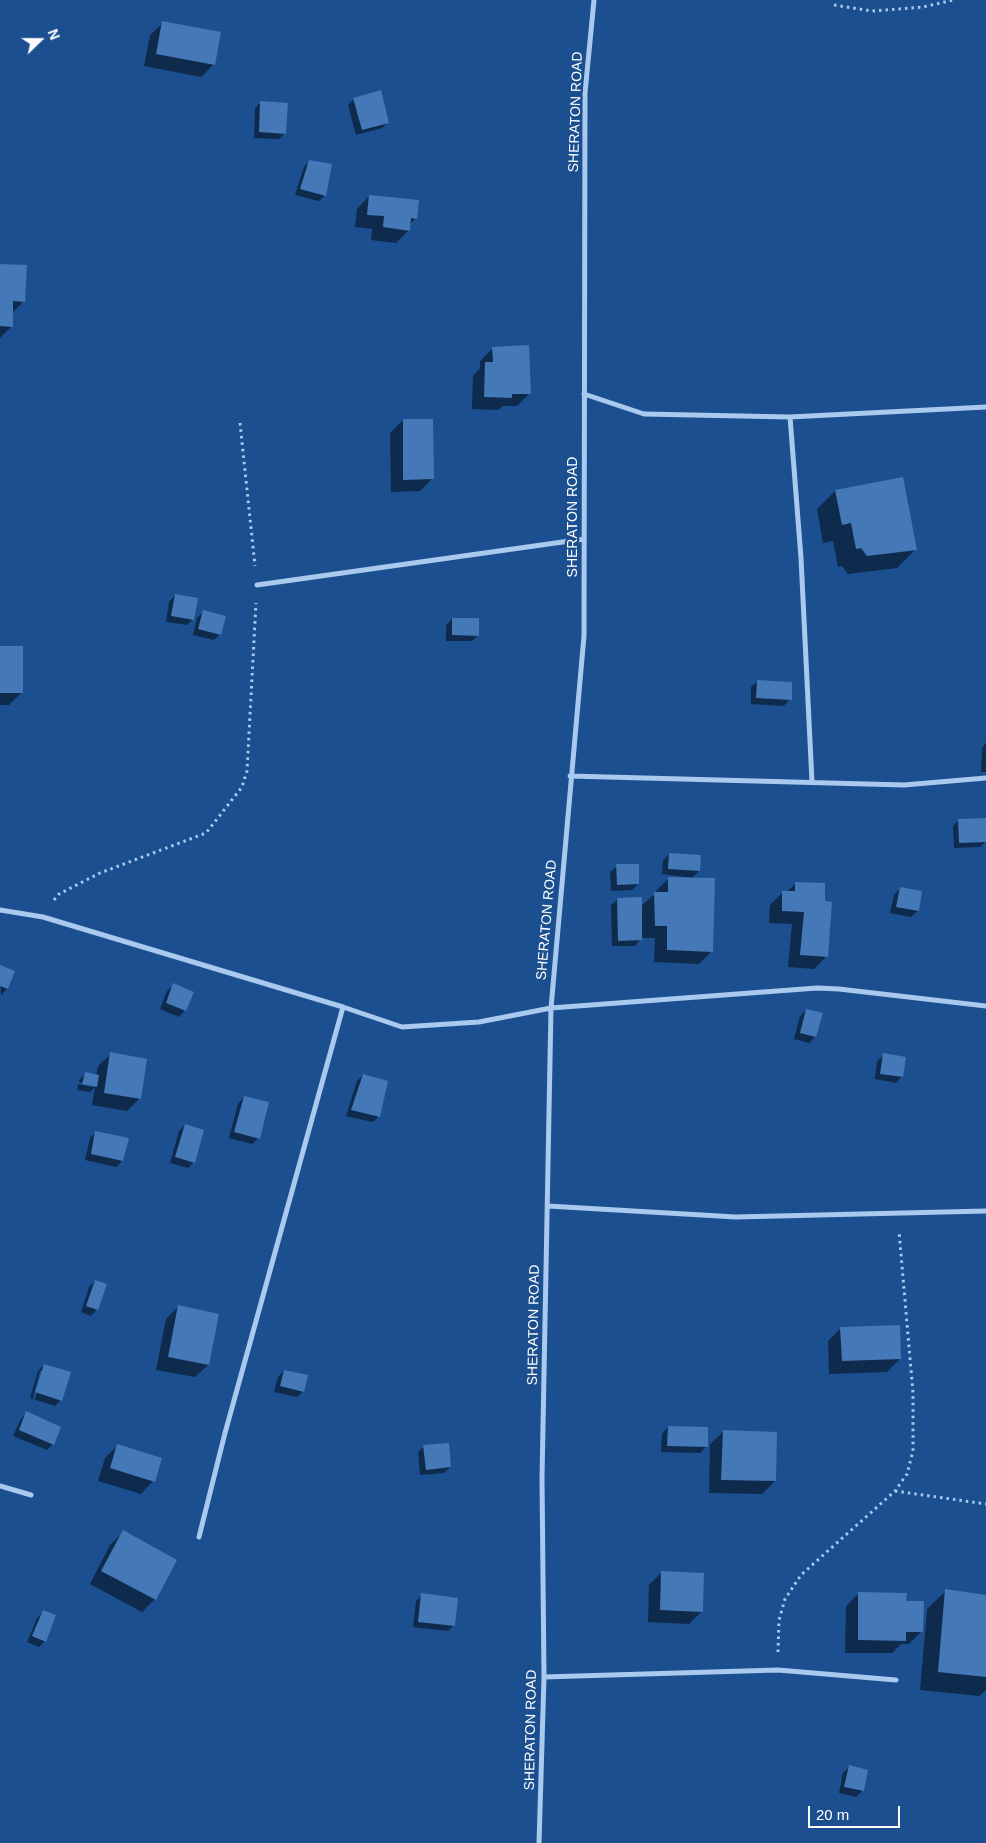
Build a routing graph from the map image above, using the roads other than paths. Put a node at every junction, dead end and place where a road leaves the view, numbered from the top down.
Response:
1 (594, 0) edge
2 (584, 394) junction
3 (986, 407) edge
4 (790, 418) junction
5 (584, 539) junction
6 (257, 585) road end
7 (570, 776) junction
8 (986, 778) edge
9 (812, 782) junction
10 (0, 910) edge
11 (986, 1006) edge
12 (343, 1008) junction
13 (550, 1008) junction
14 (548, 1206) junction
15 (986, 1212) edge
16 (0, 1486) edge
17 (30, 1494) dead end
18 (199, 1538) dead end
19 (544, 1677) junction
20 (896, 1680) dead end
21 (539, 1843) edge

1 - 2 street, SHERATON ROAD
2 - 4 street
2 - 5 street, SHERATON ROAD
3 - 4 street
4 - 9 street
5 - 6 street
5 - 7 street, SHERATON ROAD
7 - 9 street
7 - 13 street, SHERATON ROAD
8 - 9 street
10 - 12 street
11 - 13 street
12 - 13 street
12 - 18 street
13 - 14 street, SHERATON ROAD
14 - 15 street
14 - 19 street, SHERATON ROAD
16 - 17 street
19 - 20 street
19 - 21 street, SHERATON ROAD

